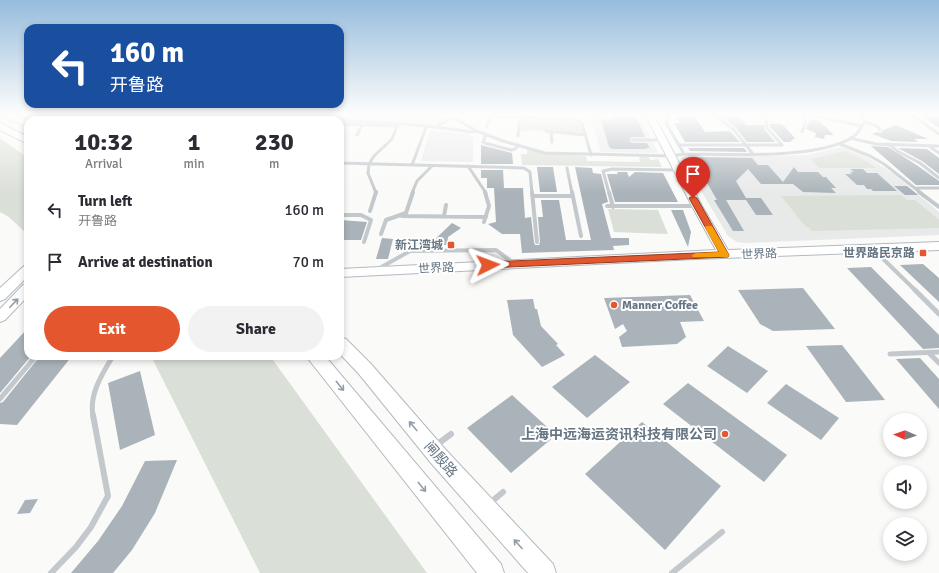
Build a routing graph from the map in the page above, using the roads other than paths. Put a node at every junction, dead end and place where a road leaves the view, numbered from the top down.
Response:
1 (662, 140) edge
2 (391, 141) edge
3 (420, 141) edge
4 (484, 141) edge
5 (505, 141) edge
6 (587, 141) edge
7 (677, 141) edge
8 (742, 141) edge
9 (778, 141) edge
10 (845, 141) edge
11 (862, 141) edge
12 (840, 144) junction
13 (888, 144) junction
14 (519, 145) junction
15 (679, 145) junction
16 (746, 145) junction
17 (929, 146) junction
18 (939, 146) edge
19 (939, 153) edge
20 (684, 154) junction
21 (753, 154) junction
22 (591, 155) junction
23 (671, 156) junction
24 (344, 163) edge
25 (369, 164) junction
26 (412, 165) junction
27 (432, 166) junction
28 (468, 166) junction
29 (567, 168) dead end
30 (678, 170) junction
31 (939, 178) edge
32 (917, 188) junction
33 (939, 188) edge
34 (532, 196) junction
35 (573, 196) junction
36 (446, 205) dead end
37 (607, 206) dead end
38 (697, 206) junction
39 (613, 207) junction
40 (939, 207) edge
41 (370, 211) dead end
42 (344, 215) edge
43 (400, 216) junction
44 (444, 216) junction
45 (486, 217) junction
46 (484, 222) dead end
47 (381, 234) dead end
48 (581, 236) dead end
49 (364, 242) dead end
50 (537, 242) dead end
51 (939, 246) edge
52 (873, 249) junction
53 (725, 255) junction
54 (515, 264) junction
55 (375, 271) junction
56 (24, 273) edge
57 (344, 273) edge
58 (24, 292) edge
59 (0, 296) edge
60 (939, 314) edge
61 (0, 317) edge
62 (344, 348) edge
63 (929, 352) junction
64 (939, 352) edge
65 (890, 354) dead end
66 (33, 360) edge
67 (110, 360) edge
68 (318, 360) edge
69 (939, 363) edge
70 (0, 399) edge
71 (451, 434) dead end
72 (432, 449) junction
73 (503, 492) dead end
74 (485, 508) junction
75 (722, 532) dead end
76 (51, 573) edge
77 (492, 573) edge
78 (544, 573) edge
79 (672, 573) edge

1 - 23 street
2 - 25 lane
3 - 26 lane
4 - 14 lane
5 - 14 lane
6 - 22 lane
7 - 15 lane
8 - 16 lane
9 - 16 lane
10 - 12 lane
11 - 13 lane
12 - 21 lane
12 - 32 lane
13 - 17 lane
13 - 31 lane
14 - 22 lane
15 - 16 lane
15 - 20 lane
16 - 21 lane
17 - 18 lane
17 - 19 lane
20 - 21 lane
20 - 23 lane
22 - 23 lane
23 - 30 street
24 - 25 lane
25 - 26 lane
25 - 41 lane
26 - 27 lane
27 - 28 lane
27 - 43 lane
28 - 34 lane
28 - 45 lane
29 - 35 lane
30 - 38 street
30 - 39 lane
32 - 33 lane
32 - 40 lane
34 - 35 lane
34 - 50 lane
35 - 48 lane
36 - 44 lane
37 - 39 lane
38 - 39 lane
38 - 53 street
42 - 49 lane
43 - 44 lane
43 - 47 lane
44 - 45 lane
45 - 46 lane
51 - 52 street, 世界路
52 - 53 street, 世界路
52 - 60 lane
53 - 54 street, 世界路
54 - 55 street, 世界路
54 - 55 lane
55 - 57 street, 世界路
56 - 59 street
61 -> 58 street
72 -> 62 main road, 闸殷路
63 - 64 lane
63 - 65 lane
63 - 69 lane
66 - 70 lane
67 - 76 lane
68 -> 77 main road
71 - 72 lane
72 - 74 main road, 闸殷路
73 - 74 lane
78 -> 74 main road, 闸殷路
75 - 79 lane

